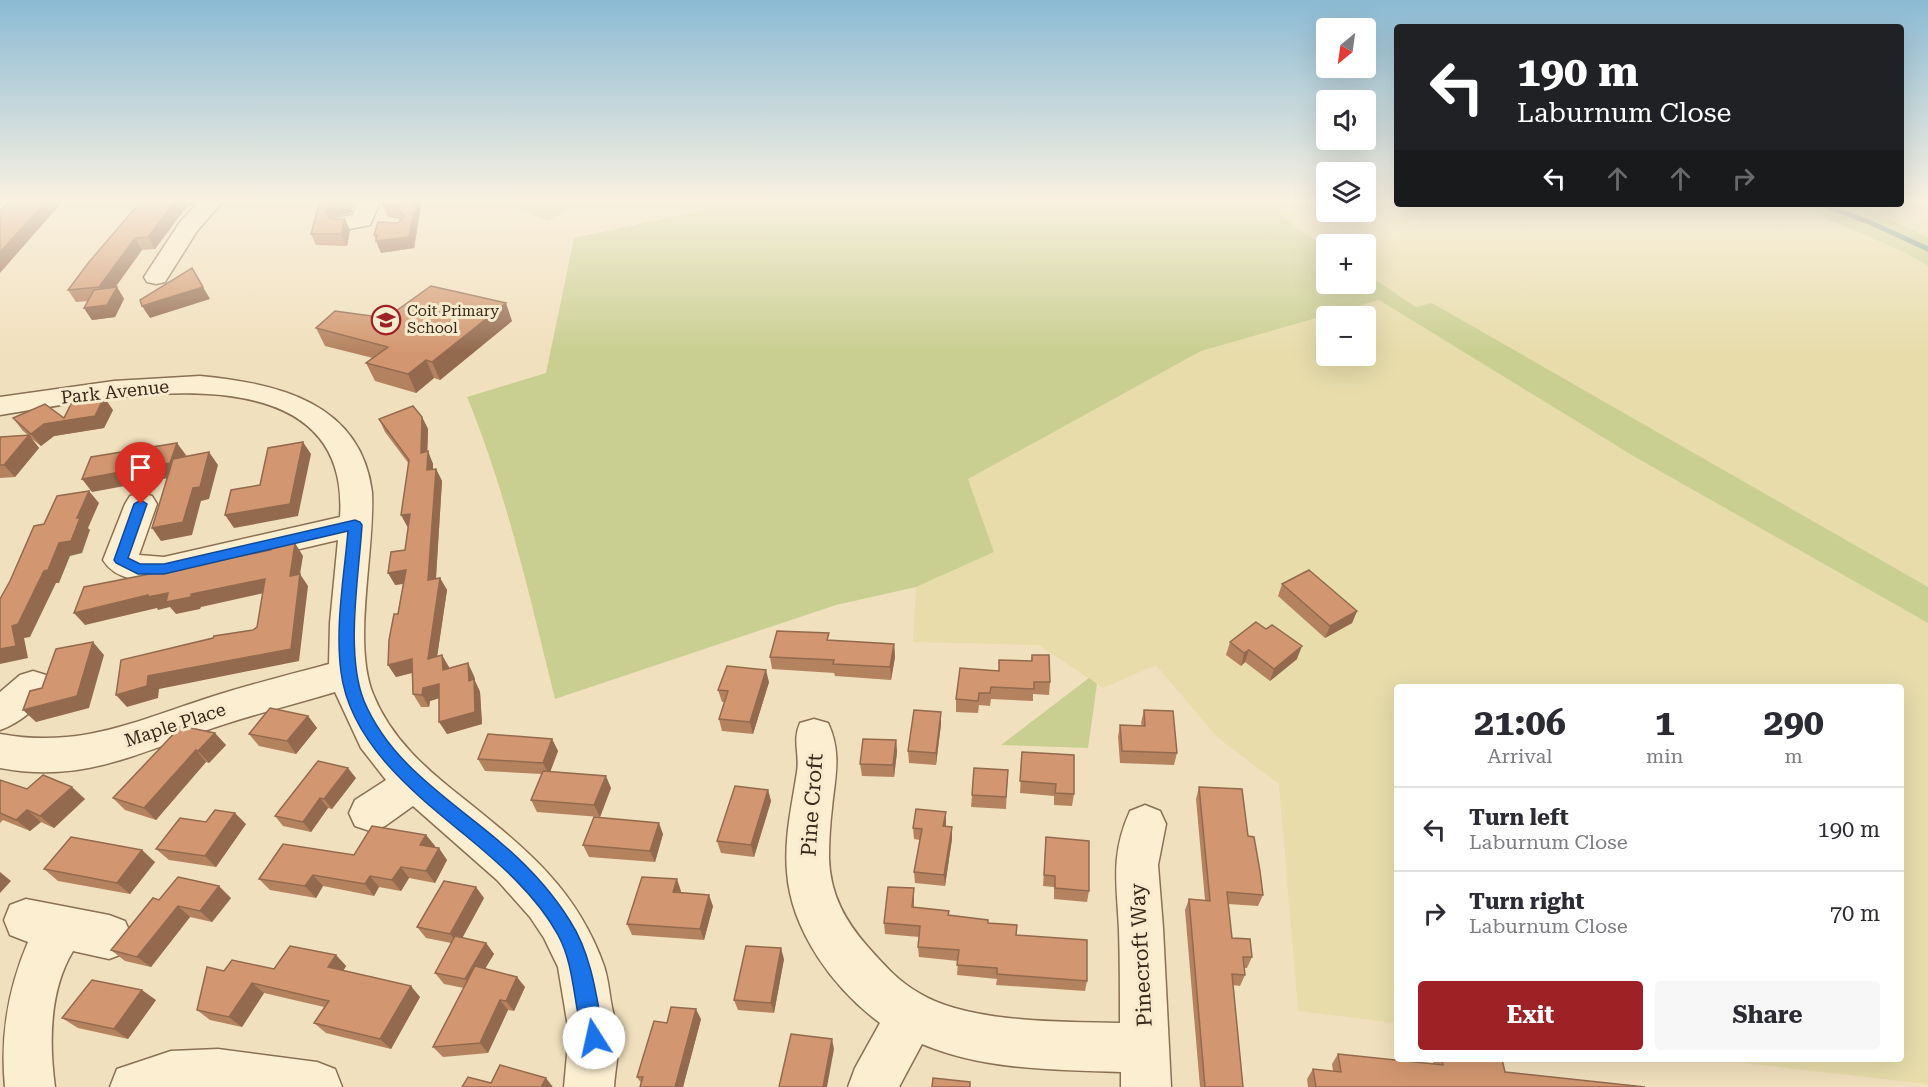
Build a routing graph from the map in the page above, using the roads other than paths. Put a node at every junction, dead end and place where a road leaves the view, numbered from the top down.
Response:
1 (173, 251) edge
2 (156, 277) dead end
3 (1, 408) edge
4 (141, 504) dead end
5 (355, 525) junction
6 (349, 673) junction
7 (33, 686) dead end
8 (0, 714) edge
9 (814, 735) dead end
10 (0, 751) edge
11 (414, 783) junction
12 (370, 813) dead end
13 (1145, 824) dead end
14 (109, 937) dead end
15 (911, 1015) junction
16 (1146, 1068) edge
17 (873, 1086) edge
18 (30, 1087) edge
19 (135, 1087) edge
20 (317, 1087) edge
21 (589, 1087) edge

1 - 2 street
3 - 5 street, Park Avenue
4 - 5 street
5 - 6 street, Park Avenue
6 - 10 street, Maple Place
6 - 11 street, Park Avenue
7 - 8 street
9 - 15 street, Pine Croft
11 - 12 street
11 - 21 street, Park Avenue
13 - 16 street, Pinecroft Way
14 - 18 street
15 - 16 street, Pine Croft
15 - 17 street
19 - 20 street

